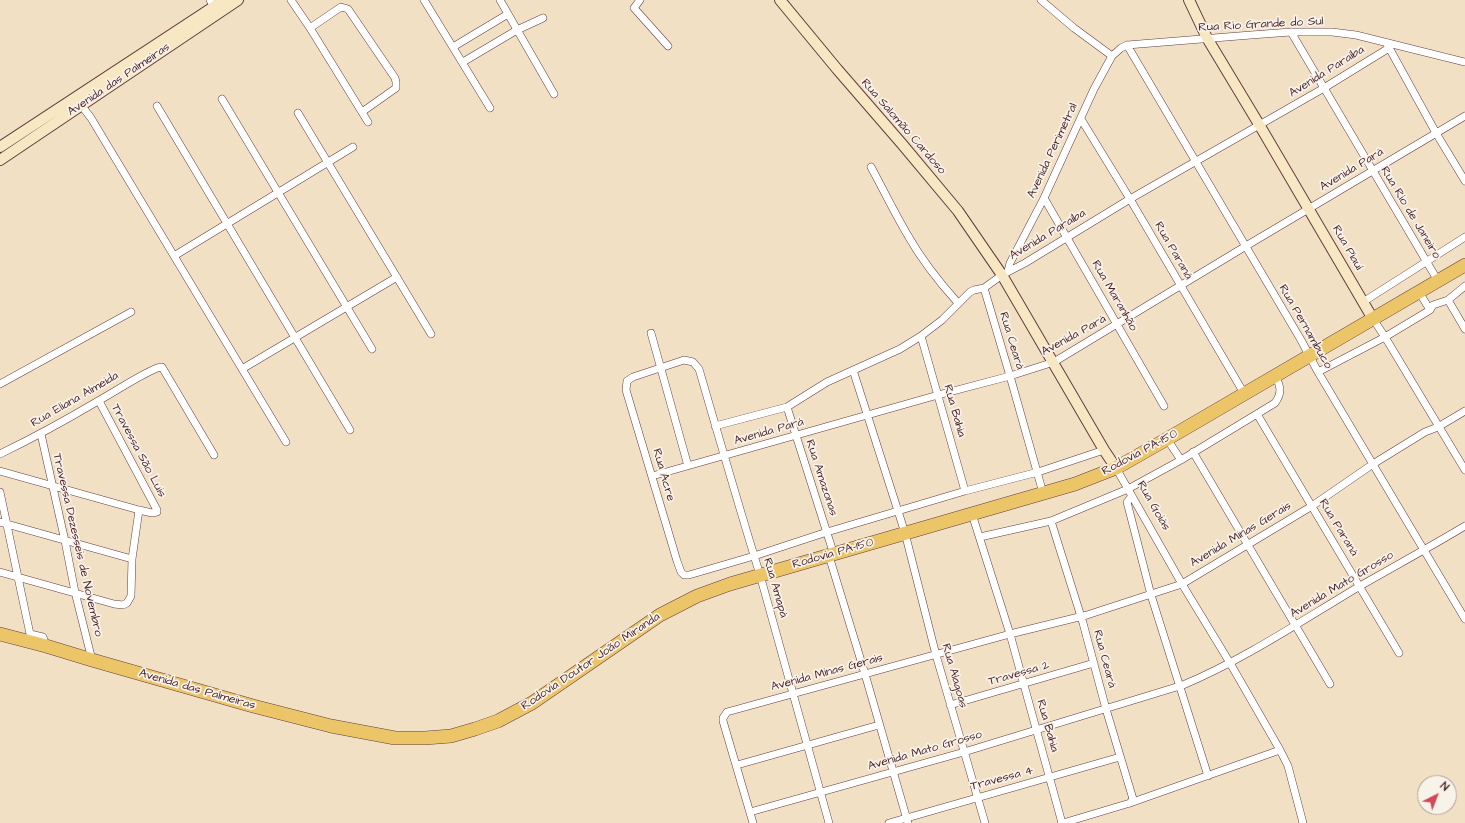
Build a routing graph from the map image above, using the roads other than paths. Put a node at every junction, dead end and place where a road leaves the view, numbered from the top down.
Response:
1 (224, 0) edge
2 (238, 0) edge
3 (291, 0) edge
4 (424, 0) edge
5 (500, 0) edge
6 (640, 0) edge
7 (780, 0) edge
8 (1041, 0) edge
9 (1189, 0) edge
10 (212, 3) edge
11 (508, 14) junction
12 (543, 18) dead end
13 (310, 28) junction
14 (517, 30) junction
15 (1292, 32) junction
16 (1207, 38) junction
17 (1127, 45) junction
18 (668, 46) dead end
19 (1387, 46) junction
20 (453, 47) junction
21 (1112, 56) junction
22 (463, 62) junction
23 (1465, 62) edge
24 (1324, 88) junction
25 (554, 94) dead end
26 (222, 99) dead end
27 (81, 105) junction
28 (157, 106) dead end
29 (490, 108) dead end
30 (362, 112) junction
31 (298, 113) dead end
32 (1465, 116) edge
33 (1081, 119) junction
34 (368, 122) dead end
35 (1260, 126) junction
36 (1436, 133) junction
37 (0, 147) edge
38 (353, 147) dead end
39 (0, 160) edge
40 (328, 162) junction
41 (1195, 162) junction
42 (871, 167) dead end
43 (1373, 171) junction
44 (1465, 181) edge
45 (278, 192) junction
46 (1044, 198) junction
47 (1130, 199) junction
48 (1309, 209) junction
49 (227, 223) junction
50 (1465, 237) edge
51 (1066, 238) junction
52 (1246, 246) junction
53 (174, 256) junction
54 (1426, 262) junction
55 (1465, 266) edge
56 (1005, 273) junction
57 (397, 277) junction
58 (1438, 281) junction
59 (1180, 286) junction
60 (1465, 286) edge
61 (984, 288) junction
62 (1419, 292) junction
63 (1448, 300) junction
64 (1363, 302) junction
65 (958, 303) junction
66 (346, 307) junction
67 (1430, 310) junction
68 (131, 312) dead end
69 (1373, 319) junction
70 (1117, 324) junction
71 (1465, 329) edge
72 (651, 333) dead end
73 (431, 334) dead end
74 (921, 336) junction
75 (295, 337) junction
76 (1385, 337) junction
77 (372, 349) dead end
78 (1309, 356) junction
79 (1054, 362) junction
80 (660, 368) junction
81 (242, 369) junction
82 (853, 370) junction
83 (1318, 372) junction
84 (1010, 376) junction
85 (1276, 376) junction
86 (0, 384) edge
87 (938, 394) junction
88 (1245, 395) junction
89 (99, 401) junction
90 (1164, 406) dead end
91 (786, 407) junction
92 (1465, 411) edge
93 (1257, 414) junction
94 (867, 415) junction
95 (715, 426) junction
96 (1438, 427) junction
97 (350, 430) dead end
98 (41, 434) junction
99 (796, 436) junction
100 (1167, 440) junction
101 (286, 442) dead end
102 (1104, 450) junction
103 (1193, 452) junction
104 (0, 454) edge
105 (214, 455) dead end
106 (724, 456) junction
107 (1181, 460) junction
108 (1373, 464) junction
109 (688, 466) junction
110 (1116, 468) junction
111 (1465, 470) edge
112 (0, 471) edge
113 (1038, 472) junction
114 (652, 476) junction
115 (53, 486) junction
116 (1128, 489) junction
117 (965, 491) junction
118 (0, 492) edge
119 (1043, 493) junction
120 (1132, 496) junction
121 (1312, 506) junction
122 (139, 510) junction
123 (898, 512) junction
124 (972, 514) junction
125 (1051, 521) junction
126 (3, 523) edge
127 (1465, 526) edge
128 (827, 532) junction
129 (905, 533) junction
130 (980, 538) junction
131 (65, 541) junction
132 (1248, 545) junction
133 (1424, 550) junction
134 (831, 555) junction
135 (754, 556) junction
136 (132, 559) junction
137 (0, 572) edge
138 (760, 575) junction
139 (18, 577) junction
140 (1182, 584) junction
141 (1360, 586) junction
142 (75, 592) junction
143 (1151, 595) junction
144 (1080, 617) junction
145 (1465, 619) edge
146 (1296, 625) junction
147 (0, 634) edge
148 (1010, 634) junction
149 (46, 646) junction
150 (1399, 653) dead end
151 (936, 655) junction
152 (92, 660) junction
153 (1230, 662) junction
154 (1094, 663) junction
155 (865, 674) junction
156 (1024, 684) junction
157 (1330, 684) dead end
158 (1179, 686) junction
159 (792, 694) junction
160 (950, 705) junction
161 (1106, 709) junction
162 (879, 725) junction
163 (1037, 730) junction
164 (395, 738) joint
165 (807, 745) junction
166 (1280, 750) junction
167 (964, 752) junction
168 (1120, 757) junction
169 (736, 765) junction
170 (893, 772) junction
171 (1208, 776) junction
172 (1050, 777) junction
173 (820, 791) junction
174 (977, 797) junction
175 (1130, 803) junction
176 (750, 812) junction
177 (907, 820) edge
178 (753, 823) edge
179 (829, 823) edge
180 (889, 823) edge
181 (985, 823) edge
182 (1063, 823) edge
183 (1303, 823) edge

1 - 10 street, Avenida das Palmeiras
2 - 27 street, Avenida das Palmeiras
3 - 13 street
4 - 20 street
5 - 11 street
6 - 18 street
7 - 56 street, Rua Salomão Cardoso
8 - 21 street
9 - 16 street, Rua Piauí
10 - 37 street, Avenida das Palmeiras
11 - 14 street
11 - 20 street
12 - 14 street
13 - 30 street
13 - 30 street
14 - 22 street
14 - 25 street
15 - 16 street, Rua Rio Grande do Sul
15 - 19 street, Rua Rio Grande do Sul
15 - 24 street, Rua Rio de Janeiro
16 - 17 street, Rua Rio Grande do Sul
16 - 35 street, Rua Piauí
17 - 21 street, Avenida Perimetral
17 - 41 street, Rua Pernambuco
19 - 23 street, Rua Rio Grande do Sul
19 - 24 street, Avenida Paraíba
19 - 36 street
20 - 22 street
21 - 33 street, Avenida Perimetral
22 - 29 street
24 - 35 street, Avenida Paraíba
24 - 43 street, Rua Rio de Janeiro
26 - 45 street
27 - 39 street, Avenida das Palmeiras
27 - 53 street
28 - 49 street
30 - 34 street
31 - 40 street
32 - 36 street, Avenida Pará
33 - 46 street, Avenida Perimetral
33 - 47 street, Rua Paraná
35 - 41 street, Avenida Paraíba
35 - 48 street, Rua Piauí
36 - 43 street, Avenida Pará
36 - 44 street
38 - 40 street
40 - 45 street
40 - 57 street
41 - 47 street, Avenida Paraíba
41 - 52 street, Rua Pernambuco
42 - 65 street
43 - 48 street, Avenida Pará
43 - 54 street, Rua Rio de Janeiro
45 - 49 street
45 - 66 street
46 - 51 street, Rua Maranhão
46 - 56 street, Avenida Perimetral
47 - 51 street, Avenida Paraíba
47 - 59 street, Rua Paraná
48 - 52 street, Avenida Pará
48 - 64 street, Rua Piauí
49 - 53 street
49 - 75 street
50 - 54 street
51 - 56 street, Avenida Paraíba
51 - 70 street, Rua Maranhão
52 - 59 street, Avenida Pará
52 - 78 street, Rua Pernambuco
53 - 81 street
54 - 58 street, Rua Rio de Janeiro
54 - 64 street
55 - 58 highway, Rodovia PA-150
56 - 61 street, Avenida Paraíba
56 - 79 street, Rua Goiás
57 - 66 street
57 - 73 street
58 - 62 highway, Rodovia PA-150
59 - 70 street, Avenida Pará
59 - 88 street, Rua Paraná
60 - 63 street
61 - 65 street, Avenida Paraíba
61 - 84 street, Rua Ceará
62 - 67 street
62 - 69 highway, Rodovia PA-150
63 - 67 street
63 - 71 street
64 - 69 street, Rua Piauí
65 - 74 street, Avenida Paraíba
66 - 75 street
66 - 77 street
67 - 76 street
68 - 86 street
69 - 76 street, Rua Piauí
69 - 78 highway, Rodovia PA-150
70 - 79 street, Avenida Pará
70 - 90 street, Rua Maranhão
72 - 80 street
74 - 82 street, Avenida Paraíba
74 - 87 street, Rua Bahia
75 - 81 street
75 - 97 street
76 - 83 street
76 - 96 street, Rua Piauí
78 - 83 street, Rua Pernambuco
78 - 85 highway, Rodovia PA-150
79 - 84 street, Avenida Pará
79 - 102 street, Rua Goiás
80 - 95 street, Rua Amapá
80 - 109 street
80 - 114 street, Rua Acre
81 - 101 street
82 - 91 street, Avenida Paraíba
82 - 94 street
83 - 108 street, Rua Pernambuco
84 - 87 street, Avenida Pará
84 - 113 street, Rua Ceará
85 - 88 highway, Rodovia PA-150
85 - 93 street
87 - 94 street, Avenida Pará
87 - 117 street, Rua Bahia
88 - 100 highway, Rodovia PA-150
89 - 98 street, Rua Eliana Almeida
89 - 105 street, Rua Eliana Almeida
89 - 122 street, Travessa São Luis
91 - 95 street, Avenida Paraíba
91 - 99 street, Rua Amazonas
92 - 96 street, Avenida Minas Gerais
93 - 103 street
93 - 121 street, Rua Paraná
94 - 99 street, Avenida Pará
94 - 123 street
95 - 106 street, Rua Amapá
96 - 108 street, Avenida Minas Gerais
96 - 111 street, Rua Piauí
98 - 104 street, Rua Eliana Almeida
98 - 115 street, Travessa Dezesseis de Novembro
99 - 106 street, Avenida Pará
99 - 128 street, Rua Amazonas
100 - 107 street
100 - 110 highway, Rodovia PA-150
102 - 110 street, Rua Goiás
102 - 113 street
103 - 107 street
103 - 132 street
106 - 109 street, Avenida Pará
106 - 135 street, Rua Amapá
107 - 116 street
108 - 121 street, Avenida Minas Gerais
108 - 133 street, Rua Pernambuco
109 - 114 street, Avenida Pará
110 - 116 street, Rua Goiás
110 - 119 highway, Rodovia PA-150
112 - 115 street
113 - 117 street
113 - 119 street, Rua Ceará
114 - 135 street, Rua Acre
115 - 122 street
115 - 131 street, Travessa Dezesseis de Novembro
116 - 120 street, Rua Goiás
116 - 125 street
117 - 123 street
118 - 126 street
119 - 124 highway, Rodovia PA-150
120 - 140 street, Rua Goiás
120 - 143 street
121 - 132 street, Avenida Minas Gerais
121 - 141 street, Rua Paraná
122 - 136 street
123 - 128 street
123 - 129 street, Rua Alagoas
124 - 129 highway, Rodovia PA-150
124 - 130 street, Rua Bahia
125 - 130 street
125 - 144 street, Rua Ceará
126 - 131 street
126 - 139 street
127 - 133 street, Avenida Mato Grosso
128 - 134 street, Rua Amazonas
128 - 135 street
129 - 134 highway, Rodovia PA-150
129 - 151 street, Rua Alagoas
130 - 148 street, Rua Bahia
131 - 136 street
131 - 142 street, Travessa Dezesseis de Novembro
132 - 140 street, Avenida Minas Gerais
132 - 146 street
133 - 141 street, Avenida Mato Grosso
133 - 145 street, Rua Pernambuco
134 - 138 highway, Rodovia PA-150
134 - 155 street, Rua Amazonas
135 - 138 street, Rua Amapá
136 - 142 street
137 - 139 street
138 - 159 street, Rua Amapá
138 - 164 highway, Rodovia Doutor João Miranda
139 - 142 street
139 - 149 street
140 - 143 street, Avenida Minas Gerais
140 - 153 street, Rua Goiás
141 - 146 street, Avenida Mato Grosso
141 - 150 street, Rua Paraná
142 - 152 street, Travessa Dezesseis de Novembro
143 - 144 street, Avenida Minas Gerais
143 - 158 street
144 - 148 street, Avenida Minas Gerais
144 - 154 street, Rua Ceará
146 - 153 street, Avenida Mato Grosso
146 - 157 street
147 - 149 highway, Avenida das Palmeiras
148 - 151 street
148 - 156 street, Rua Bahia
149 - 152 highway, Avenida das Palmeiras
151 - 155 street, Avenida Minas Gerais
151 - 160 street, Rua Alagoas
152 - 164 highway, Avenida das Palmeiras
153 - 158 street, Avenida Mato Grosso
153 - 166 street, Rua Goiás
154 - 156 street, Travessa 2
154 - 161 street, Rua Ceará
155 - 159 street, Avenida Minas Gerais
155 - 162 street
156 - 160 street, Travessa 2
156 - 163 street, Rua Bahia
158 - 161 street, Avenida Mato Grosso
158 - 171 street
159 - 165 street, Rua Amapá
159 - 169 street, Avenida Minas Gerais
160 - 167 street, Rua Alagoas
161 - 163 street, Avenida Mato Grosso
161 - 168 street, Rua Ceará
162 - 165 street
162 - 170 street
163 - 167 street, Avenida Mato Grosso
163 - 172 street, Rua Bahia
165 - 169 street
165 - 173 street, Rua Amapá
166 - 171 street
166 - 183 street, Rua Goiás
167 - 170 street, Avenida Mato Grosso
167 - 174 street, Rua Alagoas
168 - 172 street, Travessa 4
168 - 175 street, Rua Ceará
169 - 176 street
170 - 173 street, Avenida Mato Grosso
170 - 177 street
171 - 175 street
172 - 174 street, Travessa 4
172 - 182 street, Rua Bahia
173 - 176 street, Avenida Mato Grosso
173 - 179 street, Rua Amapá
174 - 177 street, Travessa 4
174 - 181 street, Rua Alagoas
175 - 182 street
176 - 178 street
177 - 180 street, Travessa 4

